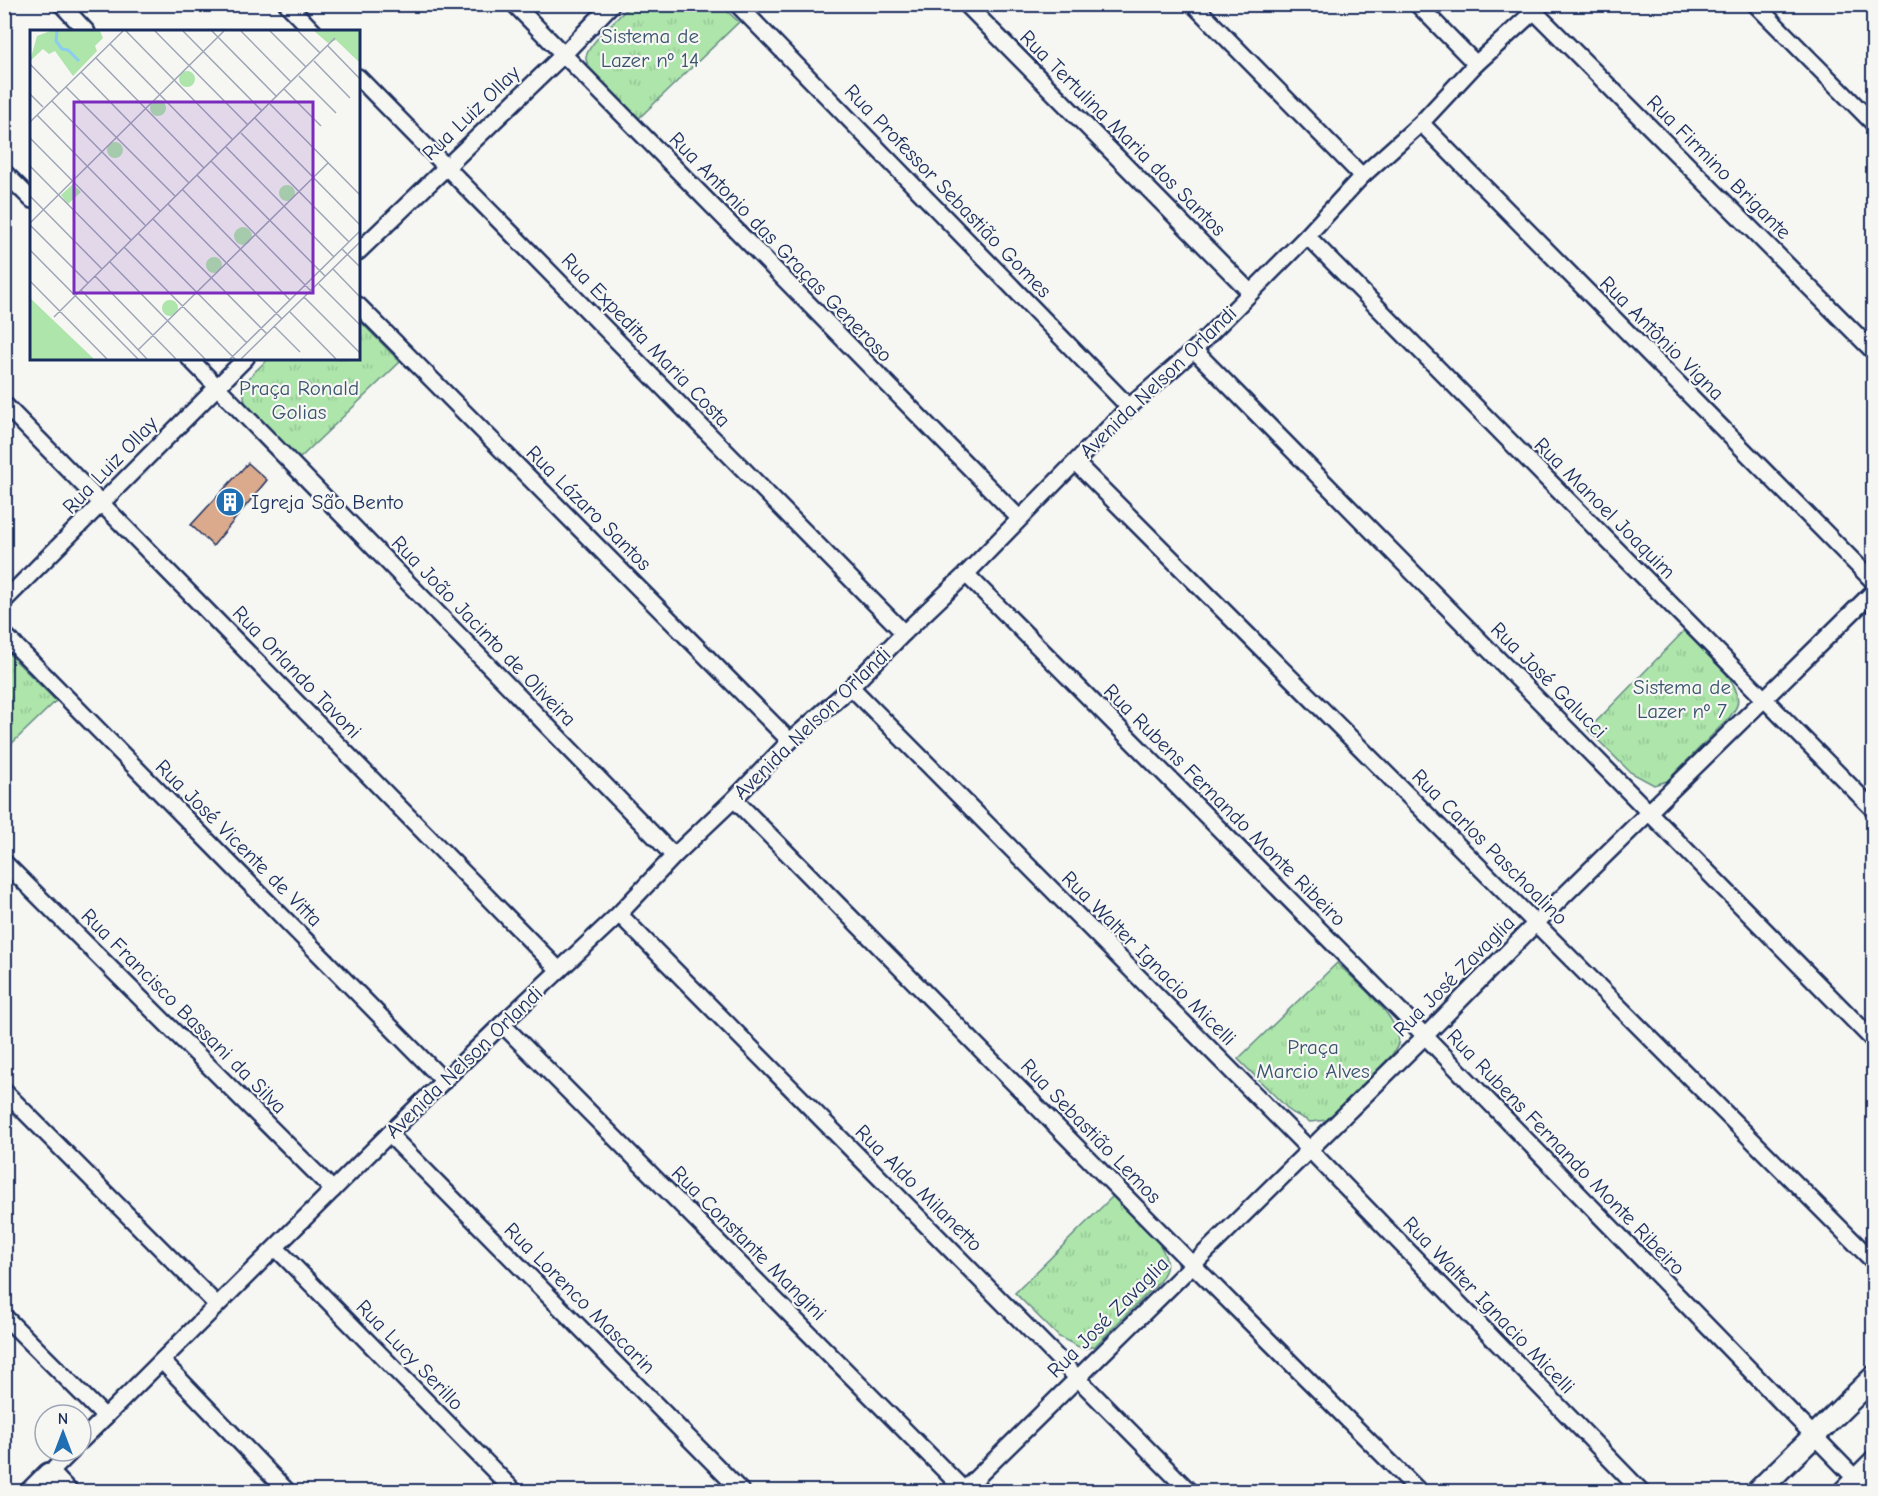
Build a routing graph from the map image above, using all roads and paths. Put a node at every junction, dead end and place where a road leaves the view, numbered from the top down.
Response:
1 (61, 4) edge
2 (288, 4) edge
3 (514, 4) edge
4 (612, 4) edge
5 (737, 4) edge
6 (966, 4) edge
7 (1193, 4) edge
8 (1417, 4) edge
9 (1755, 4) edge
10 (1539, 8) edge
11 (85, 30) edge
12 (312, 30) edge
13 (563, 55) junction
14 (1476, 64) junction
15 (360, 79) edge
16 (1421, 123) junction
17 (1874, 124) edge
18 (446, 166) junction
19 (4, 172) edge
20 (1362, 176) junction
21 (30, 198) edge
22 (1307, 236) junction
23 (360, 250) edge
24 (1250, 292) junction
25 (360, 307) edge
26 (1194, 350) junction
27 (1874, 352) edge
28 (191, 360) edge
29 (244, 360) edge
30 (216, 387) junction
31 (4, 405) edge
32 (1129, 407) junction
33 (1076, 463) junction
34 (103, 504) junction
35 (1019, 518) junction
36 (966, 574) junction
37 (1874, 582) edge
38 (1874, 591) edge
39 (4, 601) edge
40 (904, 633) junction
41 (4, 634) edge
42 (850, 687) junction
43 (1765, 699) junction
44 (790, 741) junction
45 (734, 799) junction
46 (1874, 810) edge
47 (1650, 812) junction
48 (674, 856) junction
49 (4, 862) edge
50 (619, 914) junction
51 (1536, 923) junction
52 (559, 970) junction
53 (502, 1024) junction
54 (1425, 1036) junction
55 (1874, 1041) edge
56 (444, 1081) junction
57 (4, 1091) edge
58 (389, 1134) junction
59 (1309, 1149) junction
60 (333, 1190) junction
61 (276, 1248) junction
62 (1874, 1262) edge
63 (1192, 1264) junction
64 (216, 1305) junction
65 (4, 1316) edge
66 (162, 1361) junction
67 (1076, 1377) junction
68 (1874, 1377) edge
69 (105, 1417) junction
70 (93, 1430) edge
71 (1814, 1437) junction
72 (1874, 1462) edge
73 (60, 1463) edge
74 (49, 1474) junction
75 (1850, 1485) edge
76 (31, 1491) edge
77 (66, 1491) edge
78 (288, 1491) edge
79 (515, 1491) edge
80 (742, 1491) edge
81 (964, 1491) edge
82 (1190, 1491) edge
83 (1420, 1491) edge
84 (1642, 1491) edge
85 (1757, 1491) edge

1 - 11 street
2 - 12 street
3 - 13 street, Rua Antonio das Graças Generoso
4 - 13 street, Rua Luiz Ollay
5 - 32 street, Rua Professor Sebastião Gomes
6 - 24 street, Rua Tertulina Maria dos Santos
7 - 20 street
8 - 14 street
9 - 17 street
10 - 14 street, Avenida Nelson Orlandi
10 - 27 street, Rua Firmino Brigante
13 - 18 street, Rua Luiz Ollay
13 - 35 street, Rua Antonio das Graças Generoso
14 - 16 street, Avenida Nelson Orlandi
15 - 18 street, Rua Expedita Maria Costa
16 - 20 street, Avenida Nelson Orlandi
16 - 37 street, Rua Antônio Vigna
18 - 23 street, Rua Luiz Ollay
18 - 40 street, Rua Expedita Maria Costa
19 - 21 street
20 - 22 street, Avenida Nelson Orlandi
22 - 24 street, Avenida Nelson Orlandi
22 - 43 street, Rua Manoel Joaquim
24 - 26 street, Avenida Nelson Orlandi
25 - 44 street, Rua Lázaro Santos
26 - 32 street, Avenida Nelson Orlandi
26 - 47 street, Rua José Galucci
28 - 30 street, Rua João Jacinto de Oliveira
29 - 30 street, Rua Luiz Ollay
30 - 34 street, Rua Luiz Ollay
30 - 48 street, Rua João Jacinto de Oliveira
31 - 34 street, Rua Orlando Tavoni
32 - 33 street, Avenida Nelson Orlandi
33 - 35 street, Avenida Nelson Orlandi
33 - 51 street, Rua Carlos Paschoalino
34 - 39 street, Rua Luiz Ollay
34 - 52 street, Rua Orlando Tavoni
35 - 36 street, Avenida Nelson Orlandi
36 - 40 street, Avenida Nelson Orlandi
36 - 54 street, Rua Rubens Fernando Monte Ribeiro
38 - 43 street, Rua José Zavaglia
40 - 42 street, Avenida Nelson Orlandi
41 - 56 street, Rua José Vicente de Vitta
42 - 44 street, Avenida Nelson Orlandi
42 - 59 street, Rua Walter Ignacio Micelli
43 - 46 street, Rua Manoel Joaquim
43 - 47 street, Rua José Zavaglia
44 - 45 street, Avenida Nelson Orlandi
45 - 48 street, Avenida Nelson Orlandi
45 - 63 street, Rua Sebastião Lemos
47 - 51 street, Rua José Zavaglia
47 - 55 street, Rua José Galucci
48 - 50 street, Avenida Nelson Orlandi
49 - 60 street, Rua Francisco Bassani da Silva
50 - 52 street, Avenida Nelson Orlandi
50 - 67 street, Rua Aldo Milanetto
51 - 54 street, Rua José Zavaglia
51 - 62 street, Rua Carlos Paschoalino
52 - 53 street, Avenida Nelson Orlandi
53 - 56 street, Avenida Nelson Orlandi
53 - 81 street, Rua Constante Mangini
54 - 59 street, Rua José Zavaglia
54 - 71 street, Rua Rubens Fernando Monte Ribeiro
56 - 58 street, Avenida Nelson Orlandi
57 - 64 street
58 - 60 street, Avenida Nelson Orlandi
58 - 80 street, Rua Lorenco Mascarin
59 - 63 street, Rua José Zavaglia
59 - 84 street, Rua Walter Ignacio Micelli
60 - 61 street, Avenida Nelson Orlandi
61 - 64 street, Avenida Nelson Orlandi
61 - 79 street, Rua Lucy Serillo
63 - 67 street, Rua José Zavaglia
63 - 83 street, Rua Sebastião Lemos
64 - 66 street, Avenida Nelson Orlandi
65 - 69 street
66 - 69 street, Avenida Nelson Orlandi
66 - 78 street
67 - 81 street, Rua José Zavaglia
67 - 82 street, Rua Aldo Milanetto
68 - 71 main road
69 - 70 street, Avenida Nelson Orlandi
71 - 75 street, Rua Rubens Fernando Monte Ribeiro
71 - 85 main road
72 - 75 main road
73 - 74 street
74 - 76 main road
74 - 77 main road

